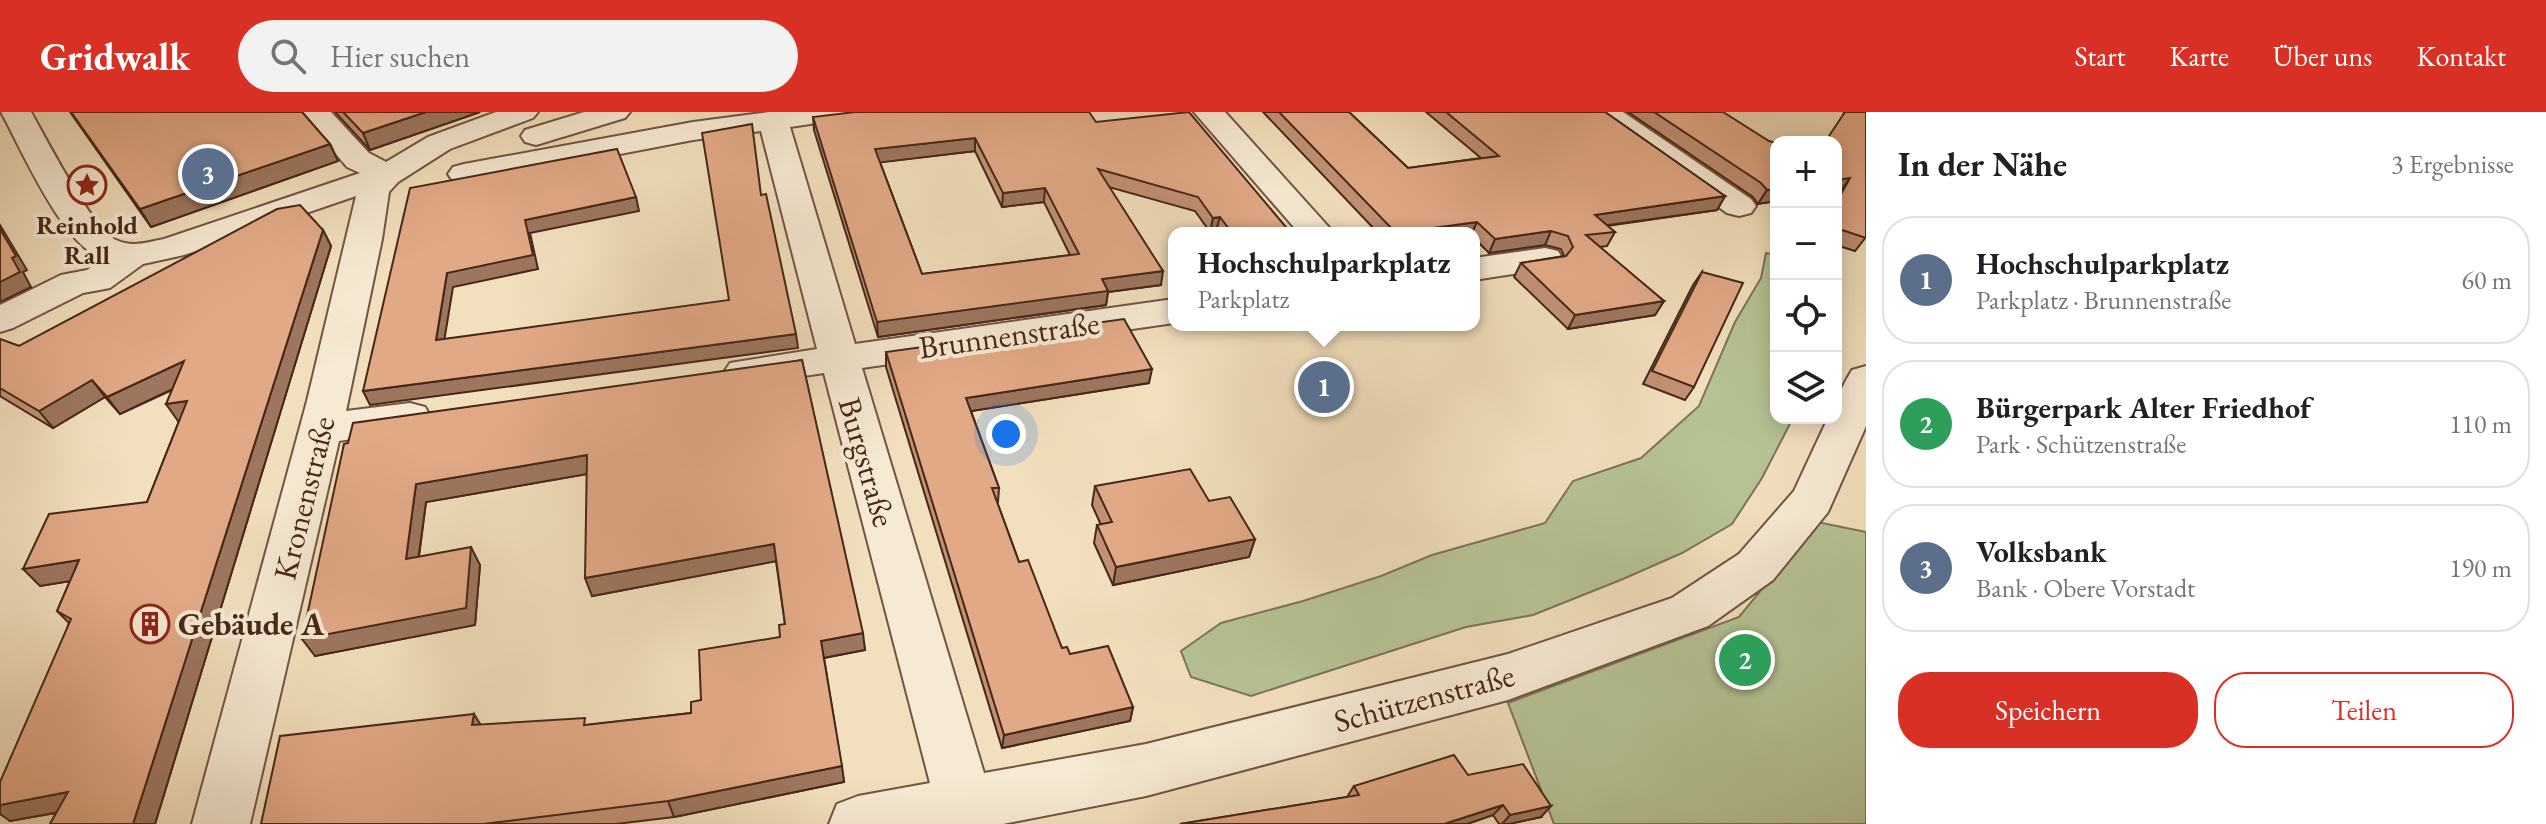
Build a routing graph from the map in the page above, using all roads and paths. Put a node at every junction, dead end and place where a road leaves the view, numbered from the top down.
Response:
1 (16, 112) edge
2 (315, 112) edge
3 (523, 112) edge
4 (615, 112) edge
5 (841, 112) edge
6 (1209, 112) edge
7 (1604, 112) edge
8 (773, 120) junction
9 (689, 122) edge
10 (528, 162) junction
11 (464, 174) edge
12 (387, 175) junction
13 (1739, 206) dead end
14 (1312, 227) edge
15 (132, 256) junction
16 (1545, 259) edge
17 (1480, 268) edge
18 (97, 280) junction
19 (1168, 312) edge
20 (0, 320) edge
21 (0, 353) edge
22 (837, 359) junction
23 (712, 376) edge
24 (1866, 379) edge
25 (447, 412) edge
26 (322, 429) junction
27 (964, 804) junction
28 (221, 824) edge
29 (858, 824) edge

1 - 15 street
2 - 12 street
3 - 12 street
4 - 10 street
5 - 8 street
6 - 14 street
7 - 13 street
8 - 9 street
8 - 22 street, Burgstraße
9 - 10 street
10 - 11 street
12 - 15 street
12 - 26 street, Kronenstraße
15 - 18 street
16 - 17 street
18 - 20 street
18 - 21 street
19 - 22 street, Brunnenstraße
22 - 23 street, Brunnenstraße
22 - 27 street, Burgstraße
24 - 27 street, Schützenstraße
25 - 26 street
26 - 28 street, Kronenstraße
27 - 29 street, Schützenstraße

